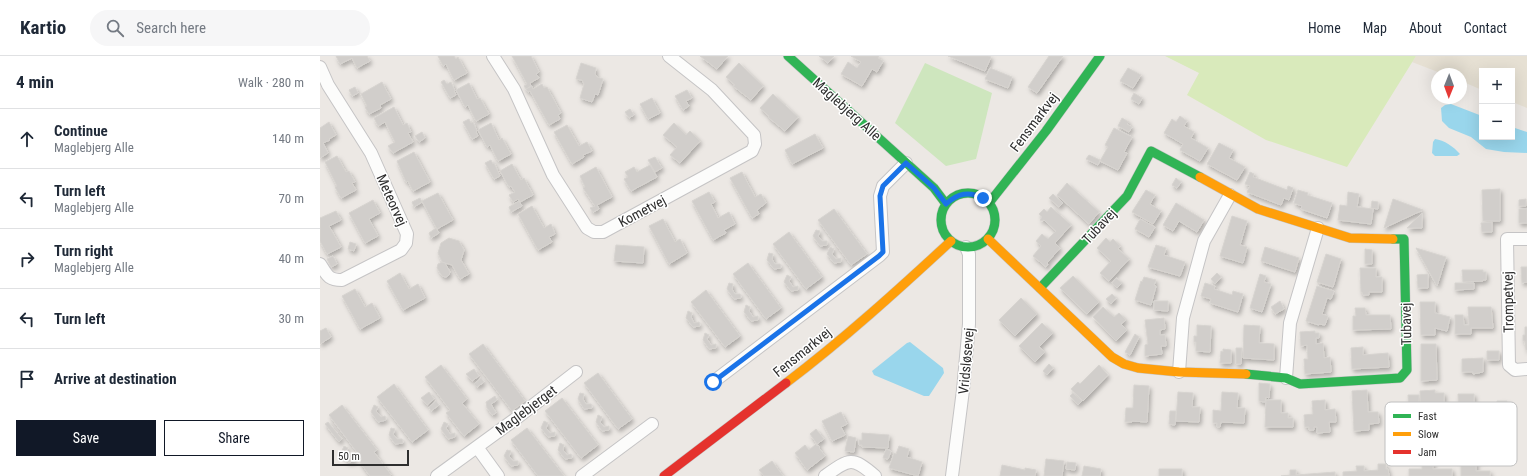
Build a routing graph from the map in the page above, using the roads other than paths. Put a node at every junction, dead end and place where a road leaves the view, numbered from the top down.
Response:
1 (493, 56) edge
2 (670, 56) edge
3 (788, 56) edge
4 (1100, 56) edge
5 (320, 67) edge
6 (906, 163) junction
7 (1230, 195) junction
8 (990, 203) junction
9 (946, 204) junction
10 (1318, 228) junction
11 (988, 239) junction
12 (1527, 239) edge
13 (951, 241) junction
14 (966, 247) junction
15 (320, 264) edge
16 (1040, 288) junction
17 (1527, 369) edge
18 (576, 372) dead end
19 (1179, 372) junction
20 (1286, 378) junction
21 (713, 382) dead end
22 (652, 424) dead end
23 (477, 447) junction
24 (437, 476) edge
25 (498, 476) edge
26 (582, 476) edge
27 (664, 476) edge
28 (826, 476) edge
29 (875, 476) edge
30 (952, 476) edge

1 - 2 street, Kometvej
3 - 6 street, Maglebjerg Alle
4 - 8 street, Fensmarkvej
5 - 15 street, Meteorvej
6 - 9 street, Maglebjerg Alle
6 - 21 street
7 - 10 street, Tubavej
7 - 16 street, Tubavej
7 - 19 street
8 - 9 street
8 - 11 street
9 - 13 street
10 - 20 street
10 - 20 street, Tubavej
11 - 14 street
11 - 16 street, Tubavej
12 - 17 street, Trompetvej
13 - 14 street
13 - 27 street, Fensmarkvej
14 - 30 street, Vridsløsevej
16 - 19 street, Tubavej
18 - 23 street, Maglebjerget
19 - 20 street, Tubavej
22 - 26 street
23 - 24 street, Maglebjerget
23 - 25 street
28 - 29 street

